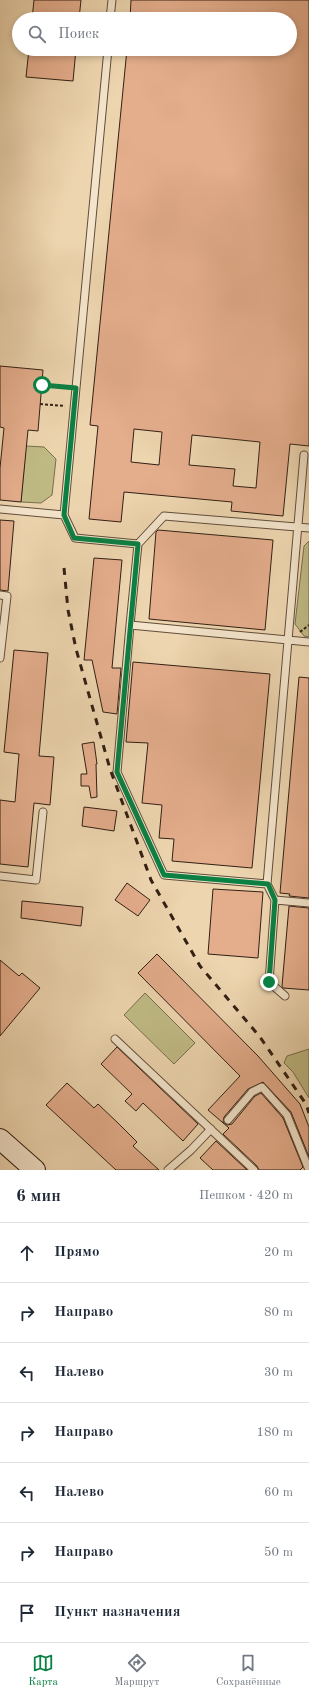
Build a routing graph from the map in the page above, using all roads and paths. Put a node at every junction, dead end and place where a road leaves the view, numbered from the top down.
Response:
1 (112, 0) edge
2 (111, 12) edge
3 (107, 56) edge
4 (42, 385) dead end
5 (76, 388) junction
6 (40, 404) dead end
7 (74, 407) junction
8 (304, 455) dead end
9 (0, 509) edge
10 (64, 515) junction
11 (298, 527) junction
12 (309, 528) edge
13 (138, 544) junction
14 (0, 595) edge
15 (130, 626) junction
16 (288, 640) junction
17 (309, 642) edge
18 (0, 658) edge
19 (43, 812) dead end
20 (0, 876) edge
21 (268, 884) junction
22 (275, 900) junction
23 (309, 903) edge
24 (285, 996) dead end
25 (115, 1039) dead end
26 (228, 1120) dead end
27 (211, 1129) junction
28 (0, 1139) edge
29 (35, 1170) edge
30 (168, 1170) edge
31 (254, 1170) edge
32 (309, 1170) edge

1 - 2 lane
3 - 5 lane
4 - 5 path
5 - 7 lane
6 - 7 path
7 - 10 lane
8 - 11 lane
9 - 10 lane
10 - 13 lane
11 - 12 lane
11 - 13 lane
11 - 16 lane
13 - 15 lane
14 - 18 lane
15 - 16 lane
15 - 21 lane
16 - 17 lane
16 - 21 lane
19 - 20 lane
21 - 22 lane
22 - 23 lane
22 - 24 lane
25 - 27 lane
26 - 32 lane
27 - 30 lane
27 - 31 lane
28 - 29 street

